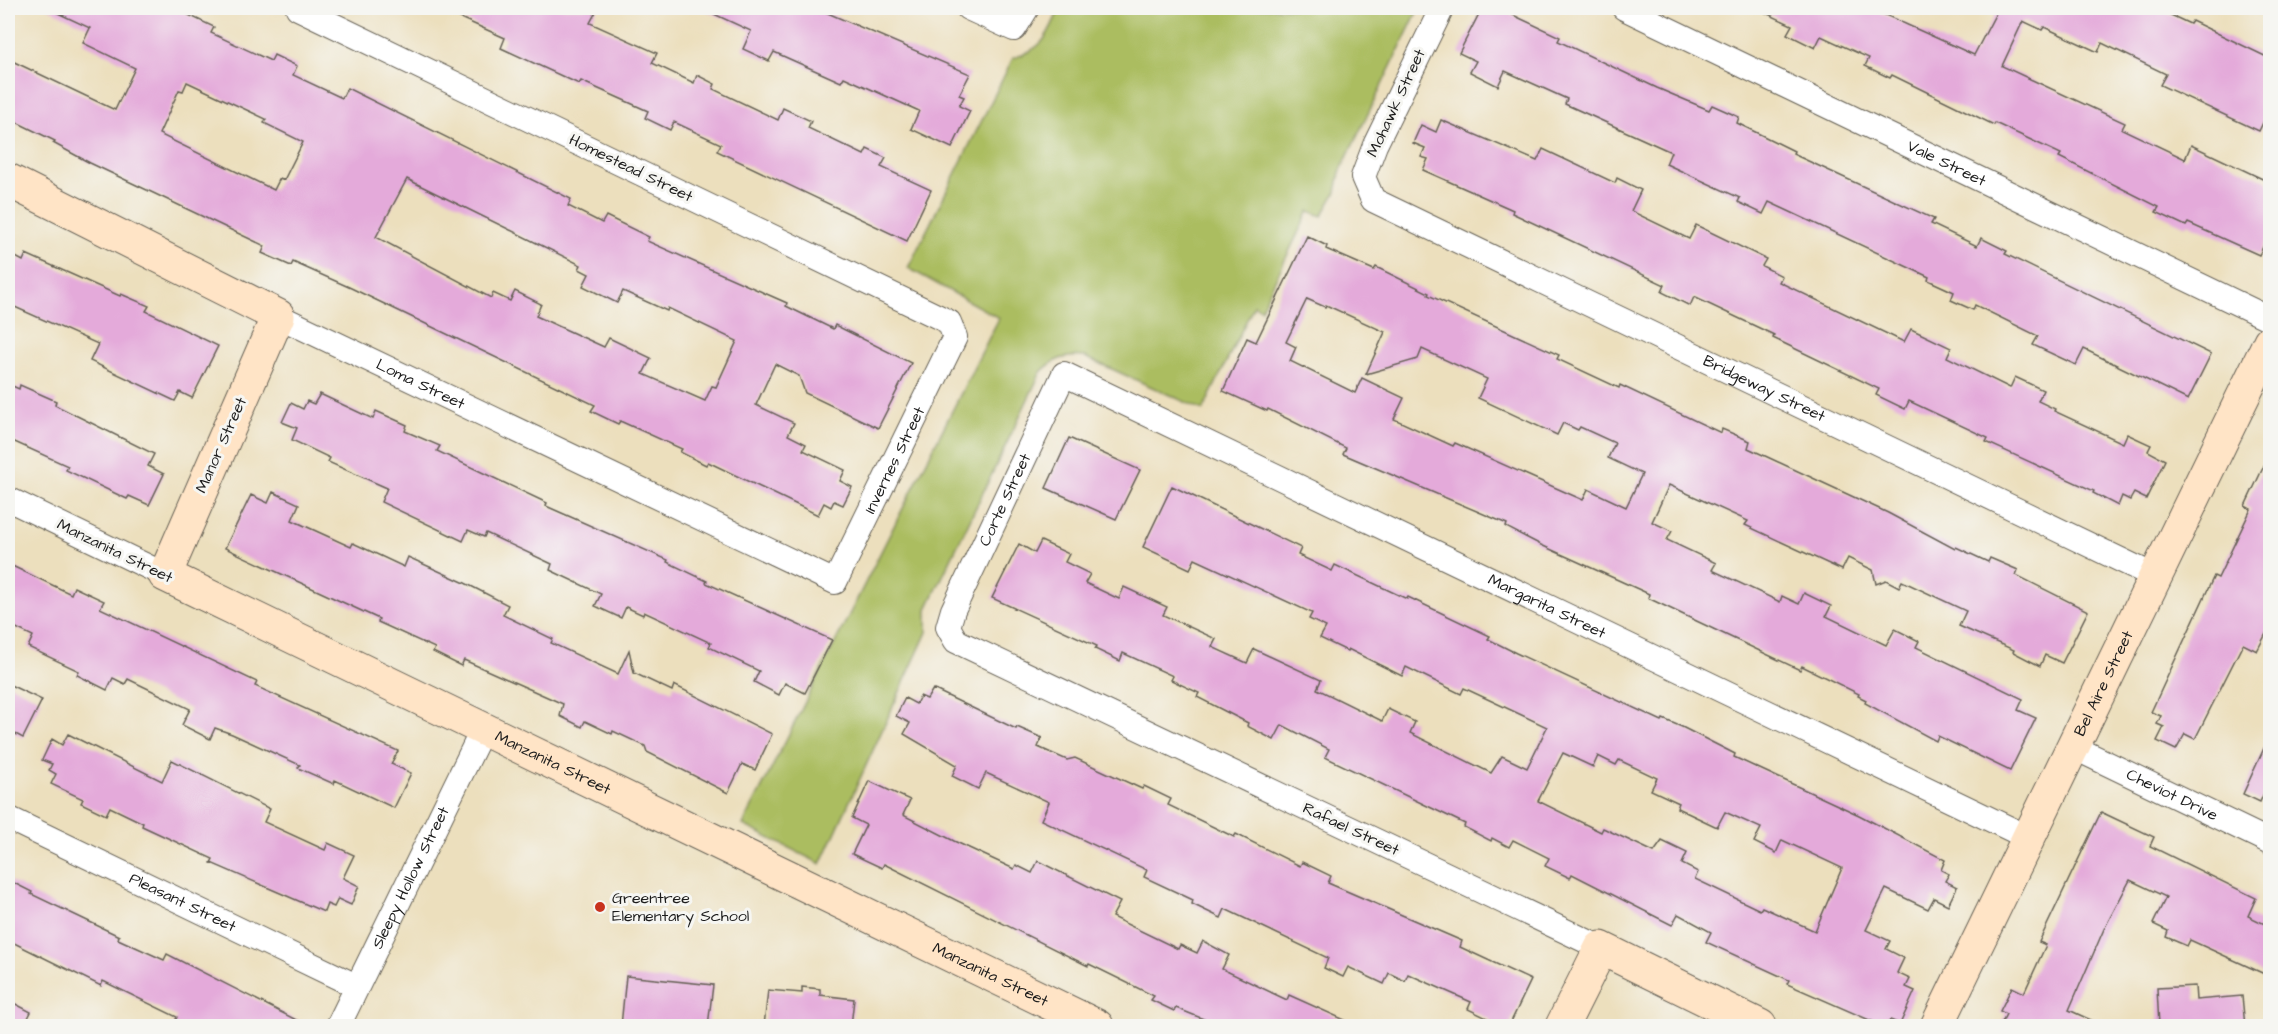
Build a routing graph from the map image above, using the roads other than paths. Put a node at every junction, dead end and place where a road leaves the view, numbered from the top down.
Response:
1 (298, 8) edge
2 (968, 8) edge
3 (1027, 8) edge
4 (1442, 8) edge
5 (1624, 8) edge
6 (8, 180) edge
7 (1373, 200) joint
8 (278, 316) junction
9 (2271, 319) edge
10 (955, 337) joint
11 (2271, 341) edge
12 (1064, 374) joint
13 (8, 499) edge
14 (165, 575) junction
15 (2156, 578) junction
16 (836, 582) joint
17 (948, 627) joint
18 (483, 729) junction
19 (2073, 747) junction
20 (8, 818) edge
21 (2030, 838) junction
22 (2271, 842) edge
23 (1601, 948) junction
24 (356, 987) junction
25 (1080, 1023) edge
26 (338, 1026) edge
27 (1562, 1026) edge
28 (1760, 1026) edge
29 (1937, 1026) edge

1 - 10 street, Homestead Street
2 - 3 street
4 - 7 street, Mohawk Street
5 - 9 street, Vale Street
6 - 8 street, Loma Street
7 - 15 street, Bridgeway Street
8 - 14 street, Manor Street
8 - 16 street, Loma Street
10 - 16 street, Invernes Street
11 - 15 street, Bel Aire Street
12 - 17 street, Corte Street
12 - 21 street, Margarita Street
13 - 14 street, Manzanita Street
14 - 18 street, Manzanita Street
15 - 19 street, Bel Aire Street
17 - 23 street, Rafael Street
18 - 24 street, Sleepy Hollow Street
18 - 25 street, Manzanita Street
19 - 21 street, Bel Aire Street
19 - 22 street, Cheviot Drive
20 - 24 street, Pleasant Street
21 - 29 street, Bel Aire Street
23 - 27 street
23 - 28 street, Rafael Street
24 - 26 street, Sleepy Hollow Street

